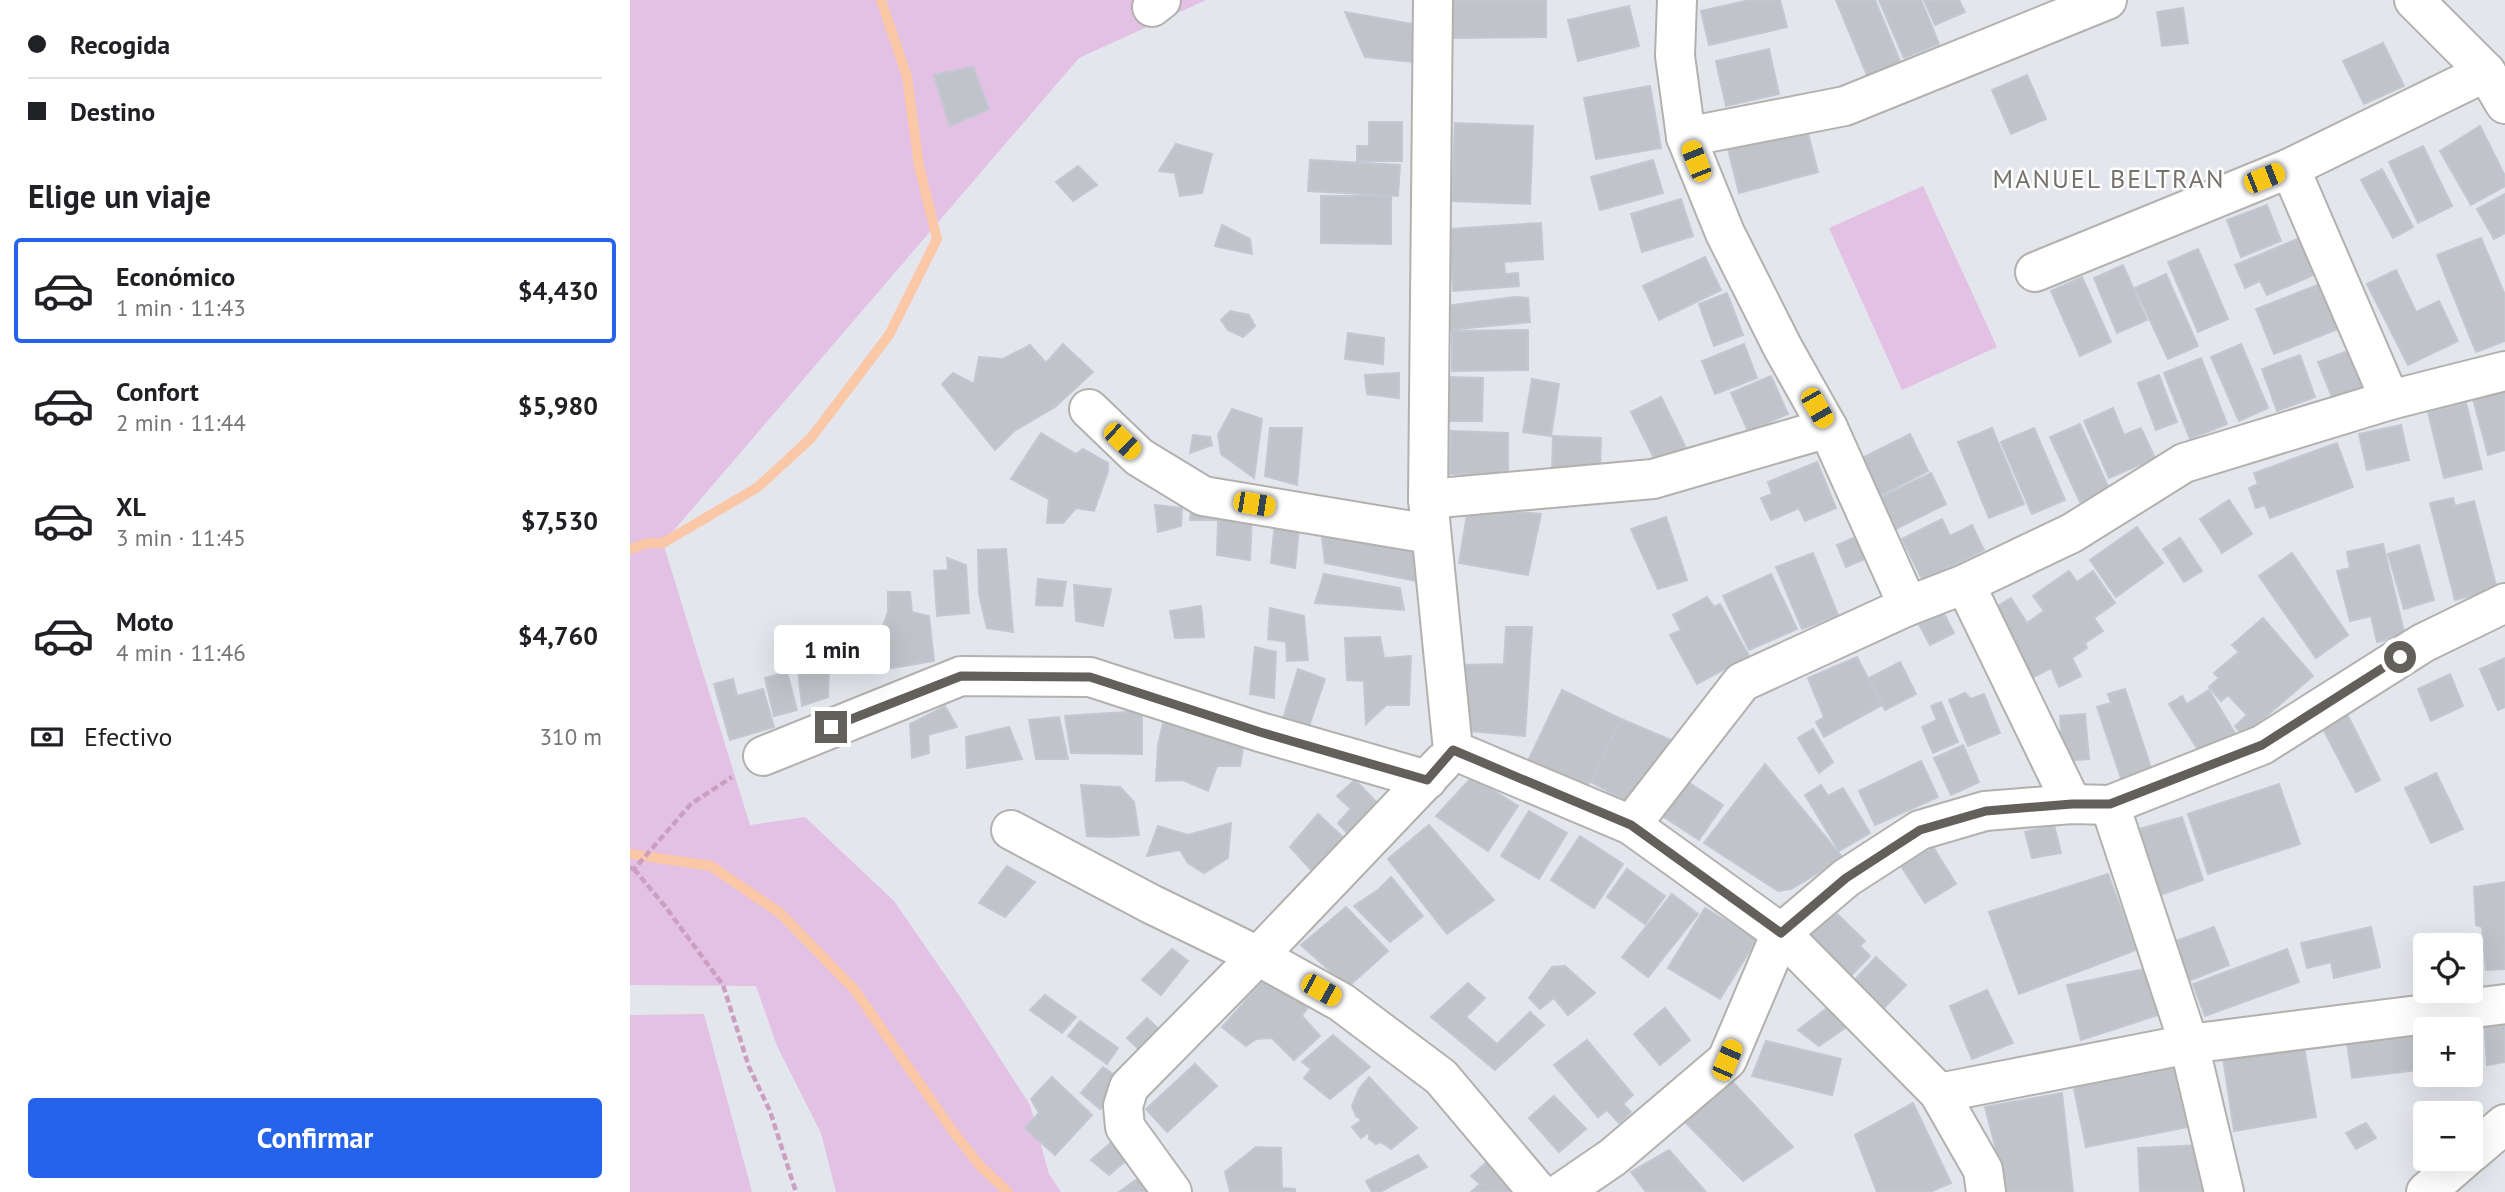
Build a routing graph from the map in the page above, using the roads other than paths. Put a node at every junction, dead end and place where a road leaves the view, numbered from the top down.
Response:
1 (1433, 0) edge
2 (1677, 0) edge
3 (2106, 0) edge
4 (2414, 0) edge
5 (2486, 72) junction
6 (2505, 104) edge
7 (1686, 137) junction
8 (2290, 168) junction
9 (2035, 272) dead end
10 (2505, 371) edge
11 (2390, 400) junction
12 (1089, 409) dead end
13 (1828, 428) junction
14 (1429, 516) junction
15 (1965, 584) junction
16 (2505, 603) edge
17 (1908, 606) junction
18 (1453, 750) junction
19 (763, 756) road end
20 (1427, 780) junction
21 (2072, 804) junction
22 (2110, 804) junction
23 (1631, 825) junction
24 (1011, 830) dead end
25 (1781, 933) junction
26 (1258, 956) junction
27 (2505, 1004) edge
28 (2189, 1044) junction
29 (1939, 1093) junction
30 (2505, 1124) edge
31 (2483, 1143) edge
32 (2450, 1171) edge
33 (1172, 1192) edge
34 (1538, 1192) edge
35 (1562, 1192) edge
36 (1986, 1192) edge
37 (2224, 1192) edge
38 (2426, 1192) edge

1 - 14 street
2 - 7 street
3 - 7 street
4 - 5 street
5 - 6 street
5 - 8 street
7 - 13 street
8 - 9 street
8 - 11 street
10 - 11 street
11 - 15 street
12 - 14 street
13 - 14 street
13 - 17 street
14 - 18 street
15 - 17 street
15 - 21 street
16 - 22 street
17 - 23 street
18 - 20 street
18 - 23 street
19 - 20 street
20 - 26 street
21 - 22 street
21 - 25 street
22 - 28 street
23 - 25 street
24 - 26 street
25 - 29 street
25 - 35 street
26 - 33 street
26 - 34 street
27 - 28 street
28 - 29 street
28 - 37 street
29 - 36 street
30 - 31 street
32 - 38 street

